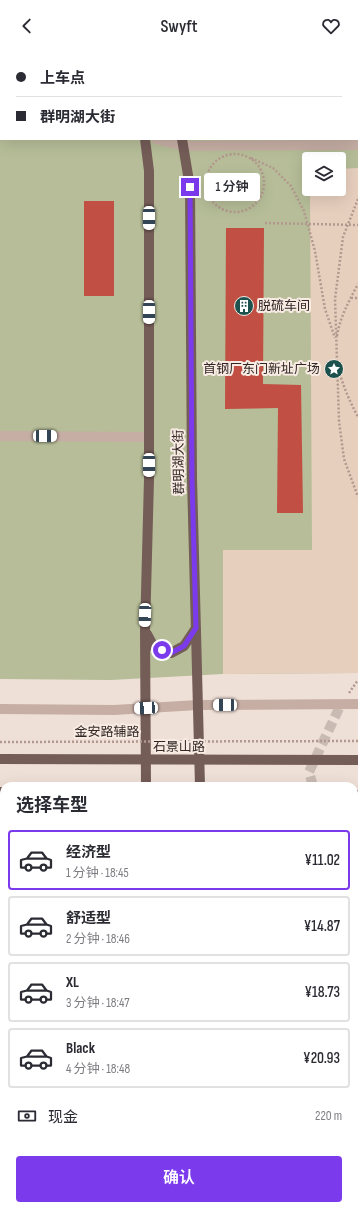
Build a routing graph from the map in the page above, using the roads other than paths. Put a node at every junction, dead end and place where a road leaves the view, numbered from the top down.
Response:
1 (145, 140) edge
2 (165, 140) edge
3 (183, 142) edge
4 (358, 145) edge
5 (0, 436) edge
6 (149, 437) junction
7 (196, 628) junction
8 (145, 630) junction
9 (358, 704) edge
10 (198, 705) junction
11 (146, 708) junction
12 (0, 709) edge
13 (0, 759) edge
14 (358, 760) edge
15 (146, 782) edge
16 (200, 782) edge

1 - 6 main road
2 - 3 street
3 - 4 street
3 - 7 main road, 群明湖大街
5 - 6 street
6 - 8 main road
7 - 8 main road
7 - 10 main road, 群明湖大街
8 - 11 main road
9 - 10 street
10 - 11 street
10 - 16 main road, 群明湖大街
11 - 12 street
11 - 15 main road
13 - 14 main road, 石景山路, bridge

